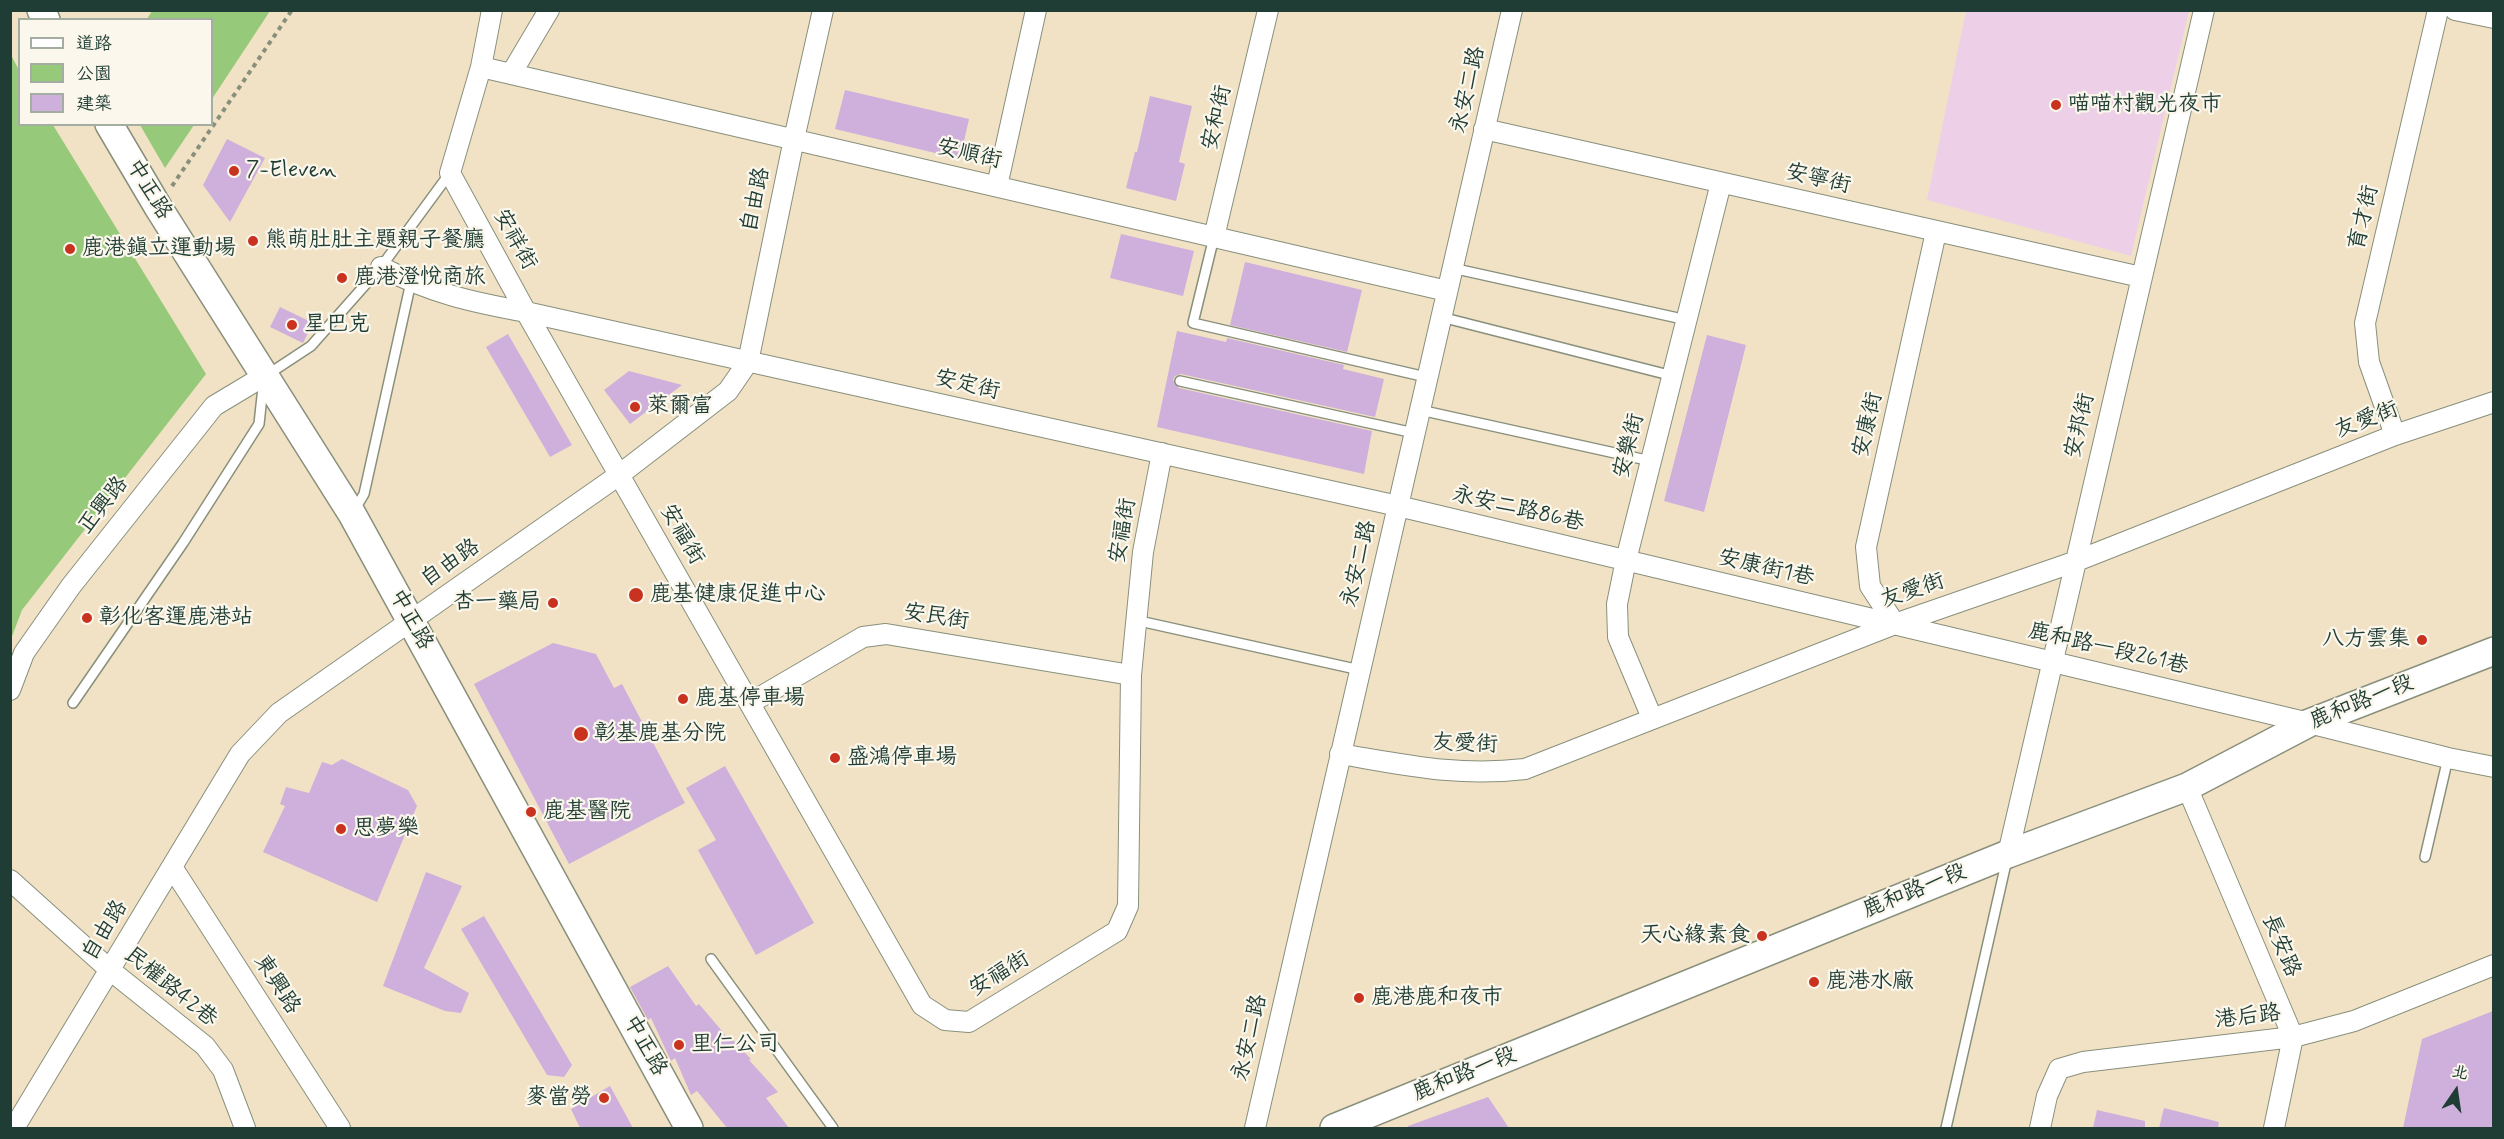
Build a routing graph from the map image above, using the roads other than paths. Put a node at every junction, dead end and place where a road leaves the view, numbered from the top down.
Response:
1 (492, 10) edge
2 (549, 10) edge
3 (823, 10) edge
4 (1036, 10) edge
5 (1268, 10) edge
6 (1512, 10) edge
7 (2204, 10) edge
8 (2438, 10) edge
9 (2455, 10) edge
10 (2493, 18) edge
11 (481, 67) junction
12 (512, 74) junction
13 (110, 126) edge
14 (1484, 129) junction
15 (794, 140) junction
16 (450, 172) junction
17 (1721, 183) junction
18 (997, 186) junction
19 (1936, 232) junction
20 (1214, 237) junction
21 (381, 267) junction
22 (1452, 268) junction
23 (2141, 277) junction
24 (411, 282) junction
25 (1447, 291) junction
26 (526, 312) junction
27 (1441, 317) junction
28 (1687, 320) junction
29 (748, 362) junction
30 (264, 376) junction
31 (1673, 376) junction
32 (1426, 377) junction
33 (1180, 381) dead end
34 (2493, 402) edge
35 (1419, 410) junction
36 (1414, 434) junction
37 (2395, 435) junction
38 (1162, 453) junction
39 (1651, 461) junction
40 (619, 475) junction
41 (1398, 506) junction
42 (352, 514) junction
43 (1626, 560) junction
44 (2074, 562) junction
45 (1135, 620) junction
46 (411, 621) junction
47 (1895, 624) junction
48 (2493, 651) edge
49 (2052, 661) junction
50 (1360, 670) junction
51 (1131, 675) junction
52 (10, 690) edge
53 (73, 703) dead end
54 (750, 704) junction
55 (1652, 718) junction
56 (2309, 723) junction
57 (1340, 754) junction
58 (2448, 758) junction
59 (2493, 767) edge
60 (2187, 787) junction
61 (2008, 854) junction
62 (2425, 857) dead end
63 (172, 867) junction
64 (10, 880) edge
65 (711, 959) dead end
66 (2493, 965) edge
67 (111, 970) junction
68 (2293, 1037) junction
69 (14, 1128) edge
70 (245, 1128) edge
71 (340, 1128) edge
72 (689, 1128) edge
73 (833, 1128) edge
74 (1255, 1128) edge
75 (1334, 1128) edge
76 (1946, 1128) edge
77 (2040, 1128) edge
78 (2274, 1128) edge

1 - 11 street
2 - 12 street
3 - 15 street, 自由路
4 - 18 street
5 - 20 street, 安和街
6 - 14 street, 永安二路
7 - 23 street, 安邦街
8 - 37 street, 育才街
9 - 10 street
11 - 12 street, 安順街
11 - 16 street
12 - 15 street, 安順街
13 - 30 main road, 中正路
14 - 17 street, 安寧街
14 - 22 street, 永安二路
15 - 18 street, 安順街
15 - 29 street, 自由路
16 - 21 lane
16 - 26 street, 安祥街
17 - 19 street, 安寧街
17 - 28 street, 安樂街
18 - 20 street, 安順街
19 - 23 street, 安寧街
19 - 47 street, 安康街
20 - 25 street, 安順街
20 - 32 lane
21 - 24 street, 安定街
21 - 30 lane
22 - 25 street, 永安二路
22 - 28 lane
23 - 44 street, 安邦街
24 - 26 street, 安定街
24 - 42 lane
25 - 27 street, 永安二路
26 - 29 street, 安定街
26 - 40 street, 安祥街
27 - 31 lane
27 - 32 street, 永安二路
28 - 31 street, 安樂街
29 - 38 street, 安定街
29 - 40 street, 自由路
30 - 42 main road, 中正路
30 - 52 street, 正興路
30 - 53 lane
31 - 39 street, 安樂街
32 - 35 street, 永安二路
33 - 36 lane
34 - 37 street, 友愛街
35 - 36 street, 永安二路
35 - 39 lane
36 - 41 street, 永安二路
37 - 44 street, 友愛街
38 - 41 street, 安定街
38 - 45 street, 安福街
39 - 43 street, 安樂街
40 - 46 street, 自由路
40 - 54 street, 安福街
41 - 43 street, 永安二路86巷
41 - 50 street, 永安二路
42 - 46 main road, 中正路
43 - 47 street, 安康街1巷
43 - 55 street, 安樂街
44 - 47 street, 友愛街
44 - 49 street, 安邦街
45 - 50 lane
45 - 51 street, 安福街
46 - 63 street, 自由路
46 - 72 main road, 中正路
47 - 49 street, 鹿和路一段261巷
47 - 55 street, 友愛街
48 - 56 main road, 鹿和路一段
49 - 56 street, 鹿和路一段261巷
49 - 61 street, 安邦街
50 - 57 street, 永安二路
51 - 54 street, 安民街
51 - 54 street, 安福街
55 - 57 street, 友愛街
56 - 58 street, 鹿和路一段261巷
56 - 60 main road, 鹿和路一段
57 - 74 street, 永安二路
58 - 59 street, 鹿和路一段261巷
58 - 62 lane
60 - 61 main road, 鹿和路一段
60 - 68 street, 長安路
61 - 75 main road, 鹿和路一段
61 - 76 lane
63 - 67 street, 自由路
63 - 71 street, 東興路
64 - 67 street, 民權路42巷
65 - 73 lane
66 - 68 street, 港后路
67 - 69 street, 自由路
67 - 70 street, 民權路42巷
68 - 77 street, 港后路
68 - 78 street

